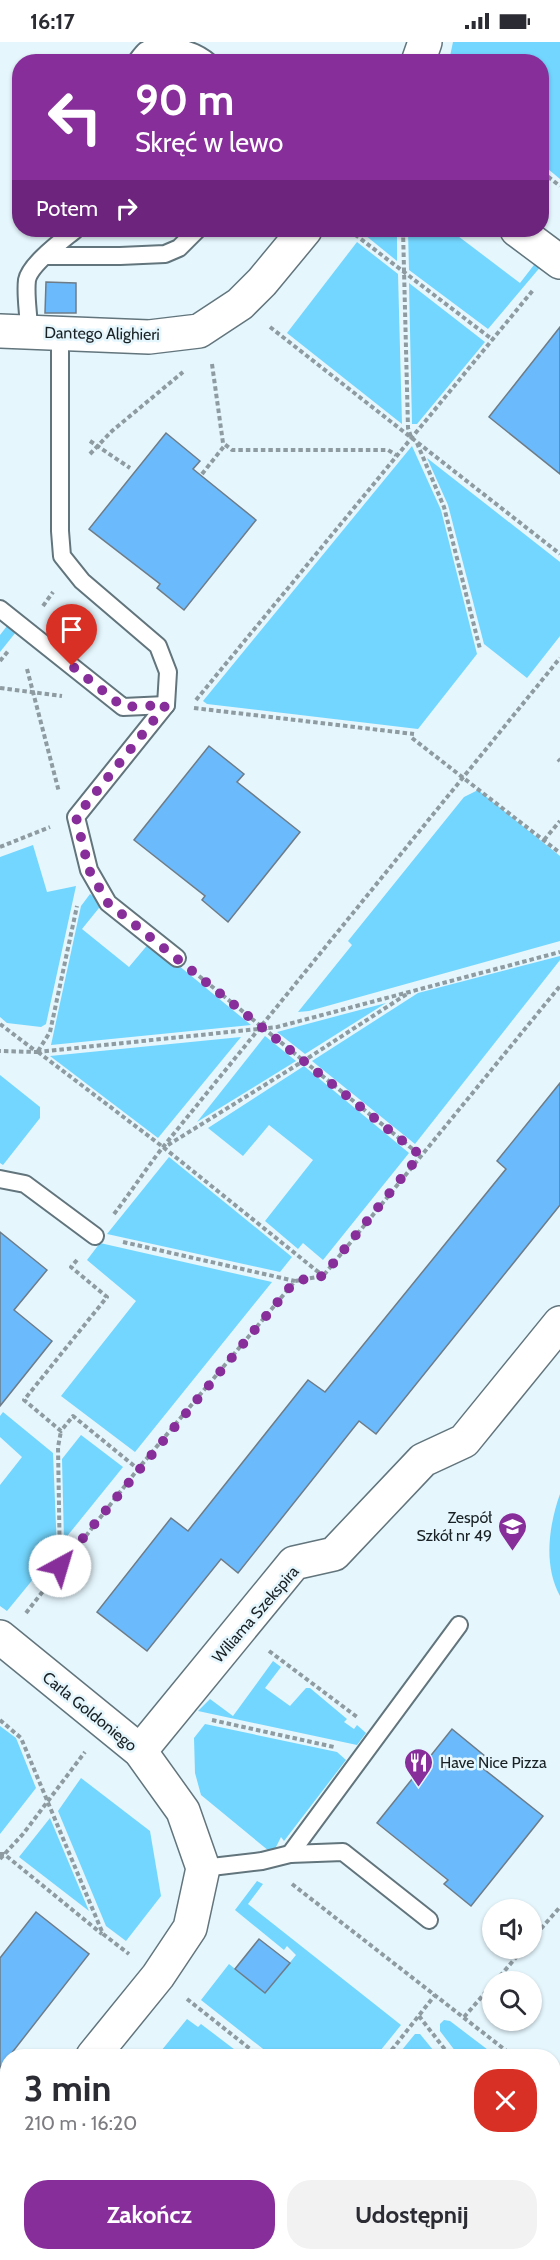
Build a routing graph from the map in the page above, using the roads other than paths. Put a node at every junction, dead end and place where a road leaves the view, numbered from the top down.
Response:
1 (143, 54) edge
2 (196, 54) edge
3 (67, 237) edge
4 (190, 237) edge
5 (299, 237) edge
6 (526, 237) edge
7 (45, 256) junction
8 (559, 261) edge
9 (30, 332) edge
10 (0, 609) edge
11 (166, 705) junction
12 (177, 958) road end
13 (0, 1179) edge
14 (95, 1236) road end
15 (560, 1323) edge
16 (459, 1625) dead end
17 (0, 1637) edge
18 (140, 1751) junction
19 (290, 1854) junction
20 (203, 1868) junction
21 (429, 1920) dead end
22 (99, 2049) edge

1 - 2 lane
3 - 7 lane
4 - 7 lane
5 - 9 street, Dantego Alighieri
6 - 8 street
7 - 9 lane
9 - 11 lane
10 - 11 lane
11 - 12 lane
13 - 14 lane
15 - 18 street, Wiliama Szekspira
16 - 19 lane
17 - 18 street, Carla Goldoniego
18 - 20 street, Carla Goldoniego
19 - 20 lane
19 - 21 lane
20 - 22 street

